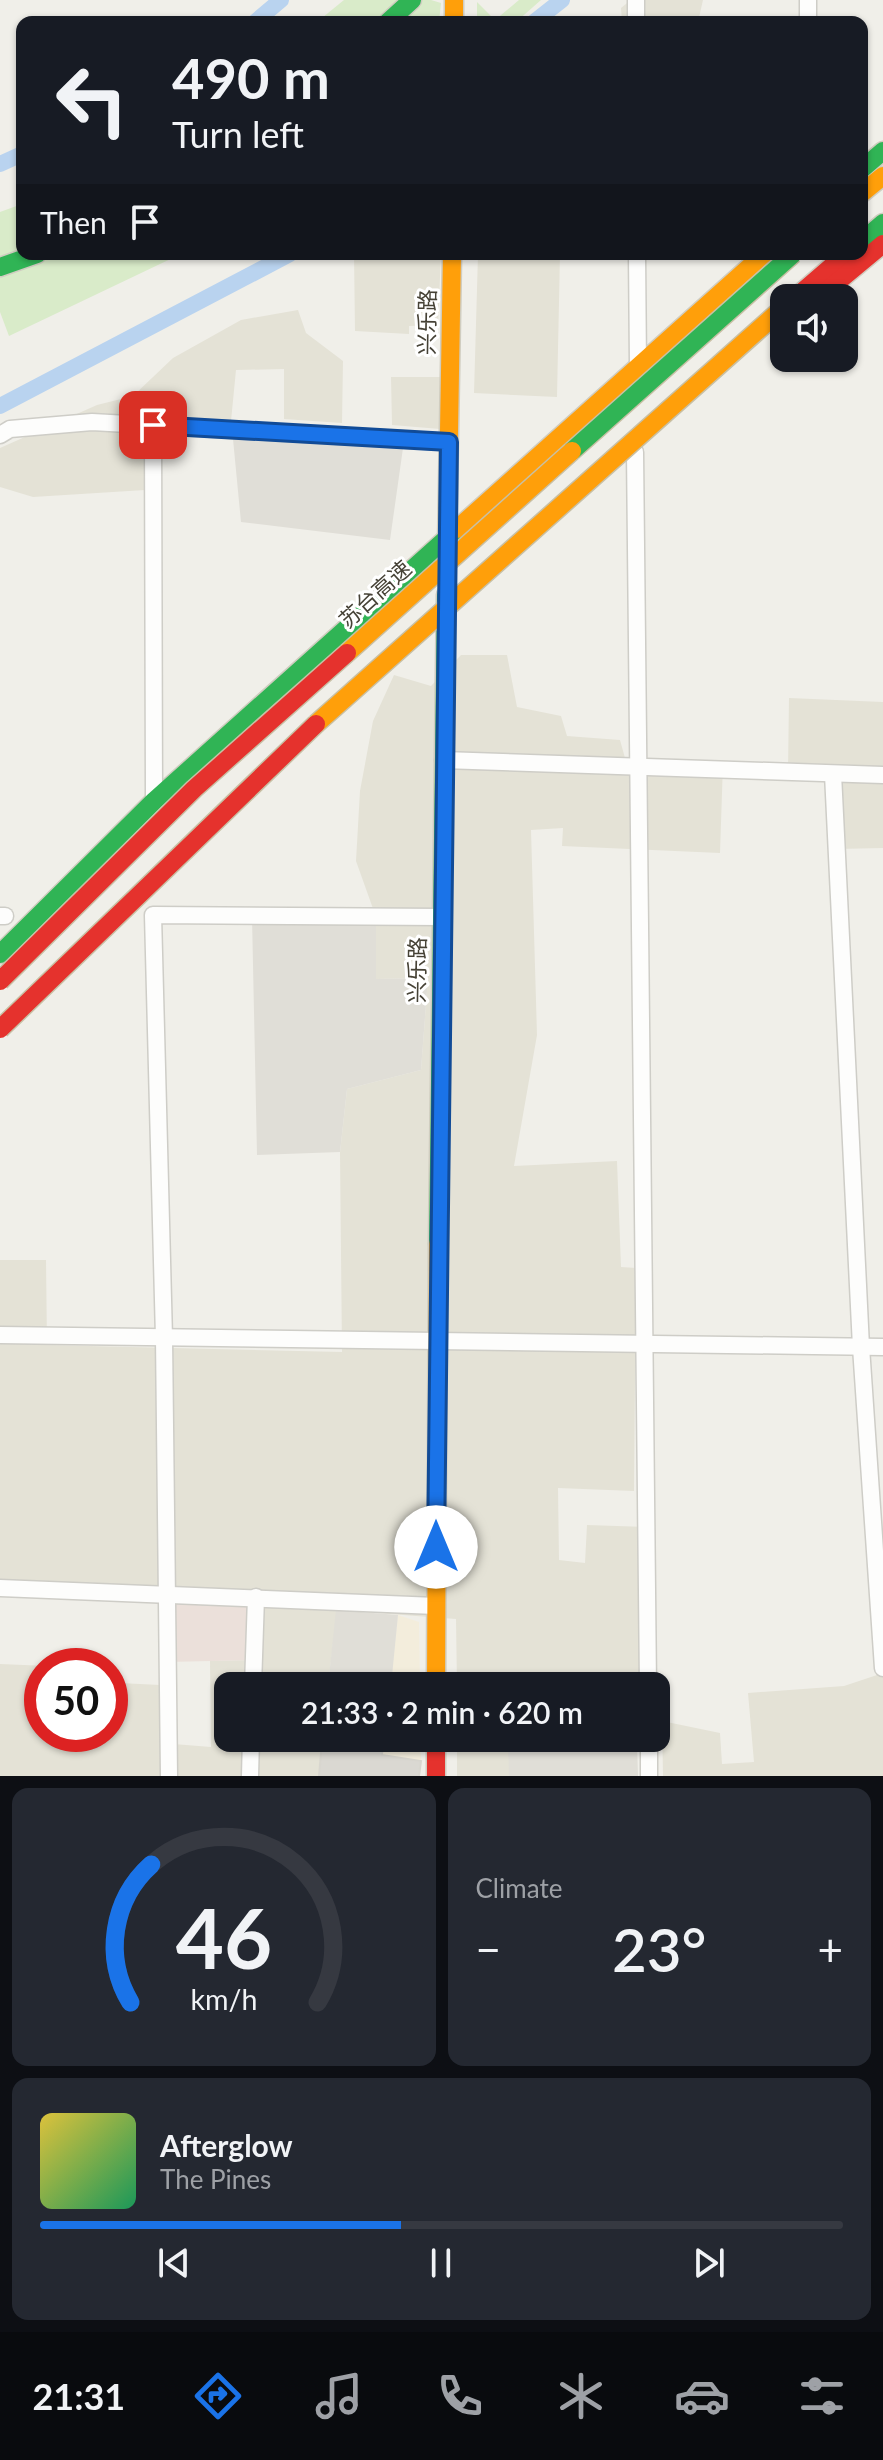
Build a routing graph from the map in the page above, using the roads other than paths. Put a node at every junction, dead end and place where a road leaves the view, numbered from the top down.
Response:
1 (412, 0) edge
2 (395, 16) edge
3 (20, 260) edge
4 (452, 260) edge
5 (637, 260) edge
6 (757, 260) edge
7 (786, 260) edge
8 (839, 260) edge
9 (864, 260) edge
10 (0, 267) edge
11 (811, 284) edge
12 (835, 284) edge
13 (770, 319) edge
14 (770, 338) edge
15 (638, 366) junction
16 (153, 425) junction
17 (0, 435) edge
18 (449, 442) junction
19 (635, 452) junction
20 (447, 536) junction
21 (446, 625) junction
22 (443, 760) junction
23 (639, 767) junction
24 (833, 774) junction
25 (883, 775) edge
26 (154, 801) junction
27 (441, 917) junction
28 (0, 954) edge
29 (0, 981) edge
30 (0, 1029) edge
31 (0, 1048) edge
32 (0, 1335) edge
33 (164, 1338) junction
34 (437, 1343) junction
35 (645, 1343) junction
36 (861, 1347) junction
37 (883, 1347) edge
38 (0, 1588) edge
39 (167, 1593) junction
40 (256, 1597) junction
41 (436, 1606) junction
42 (883, 1668) edge
43 (253, 1672) edge
44 (436, 1672) edge
45 (648, 1672) edge
46 (251, 1752) edge
47 (436, 1752) edge
48 (649, 1752) edge
49 (169, 1776) edge
50 (250, 1776) edge
51 (436, 1776) edge
52 (649, 1776) edge

1 - 2 main road
3 - 10 main road
4 - 18 main road, 兴乐路
5 - 15 street
6 - 15 main road
7 - 29 main road, 苏台高速, bridge
8 - 11 main road
9 - 12 main road
13 - 30 main road, bridge
14 - 19 main road
15 - 20 main road
16 - 17 street
16 - 18 street
16 - 26 street
18 - 20 main road, 兴乐路
19 - 21 main road
19 - 23 street
20 - 21 main road, 兴乐路
20 - 26 main road
21 - 22 main road, 兴乐路
21 - 31 main road
22 - 23 street
22 - 27 main road, 兴乐路
23 - 24 street
23 - 35 street
24 - 25 street
24 - 36 street
26 - 28 main road
27 - 33 street
27 - 34 main road, 兴乐路
32 - 33 street
33 - 34 street
33 - 39 street
34 - 35 street
34 - 41 main road, 兴乐路
35 - 36 street
35 - 45 street
36 - 37 street
36 - 42 street
38 - 39 street
39 - 40 street
39 - 49 street
40 - 41 street
40 - 43 street
41 - 44 main road, 兴乐路
46 - 50 street
47 - 51 main road
48 - 52 street

